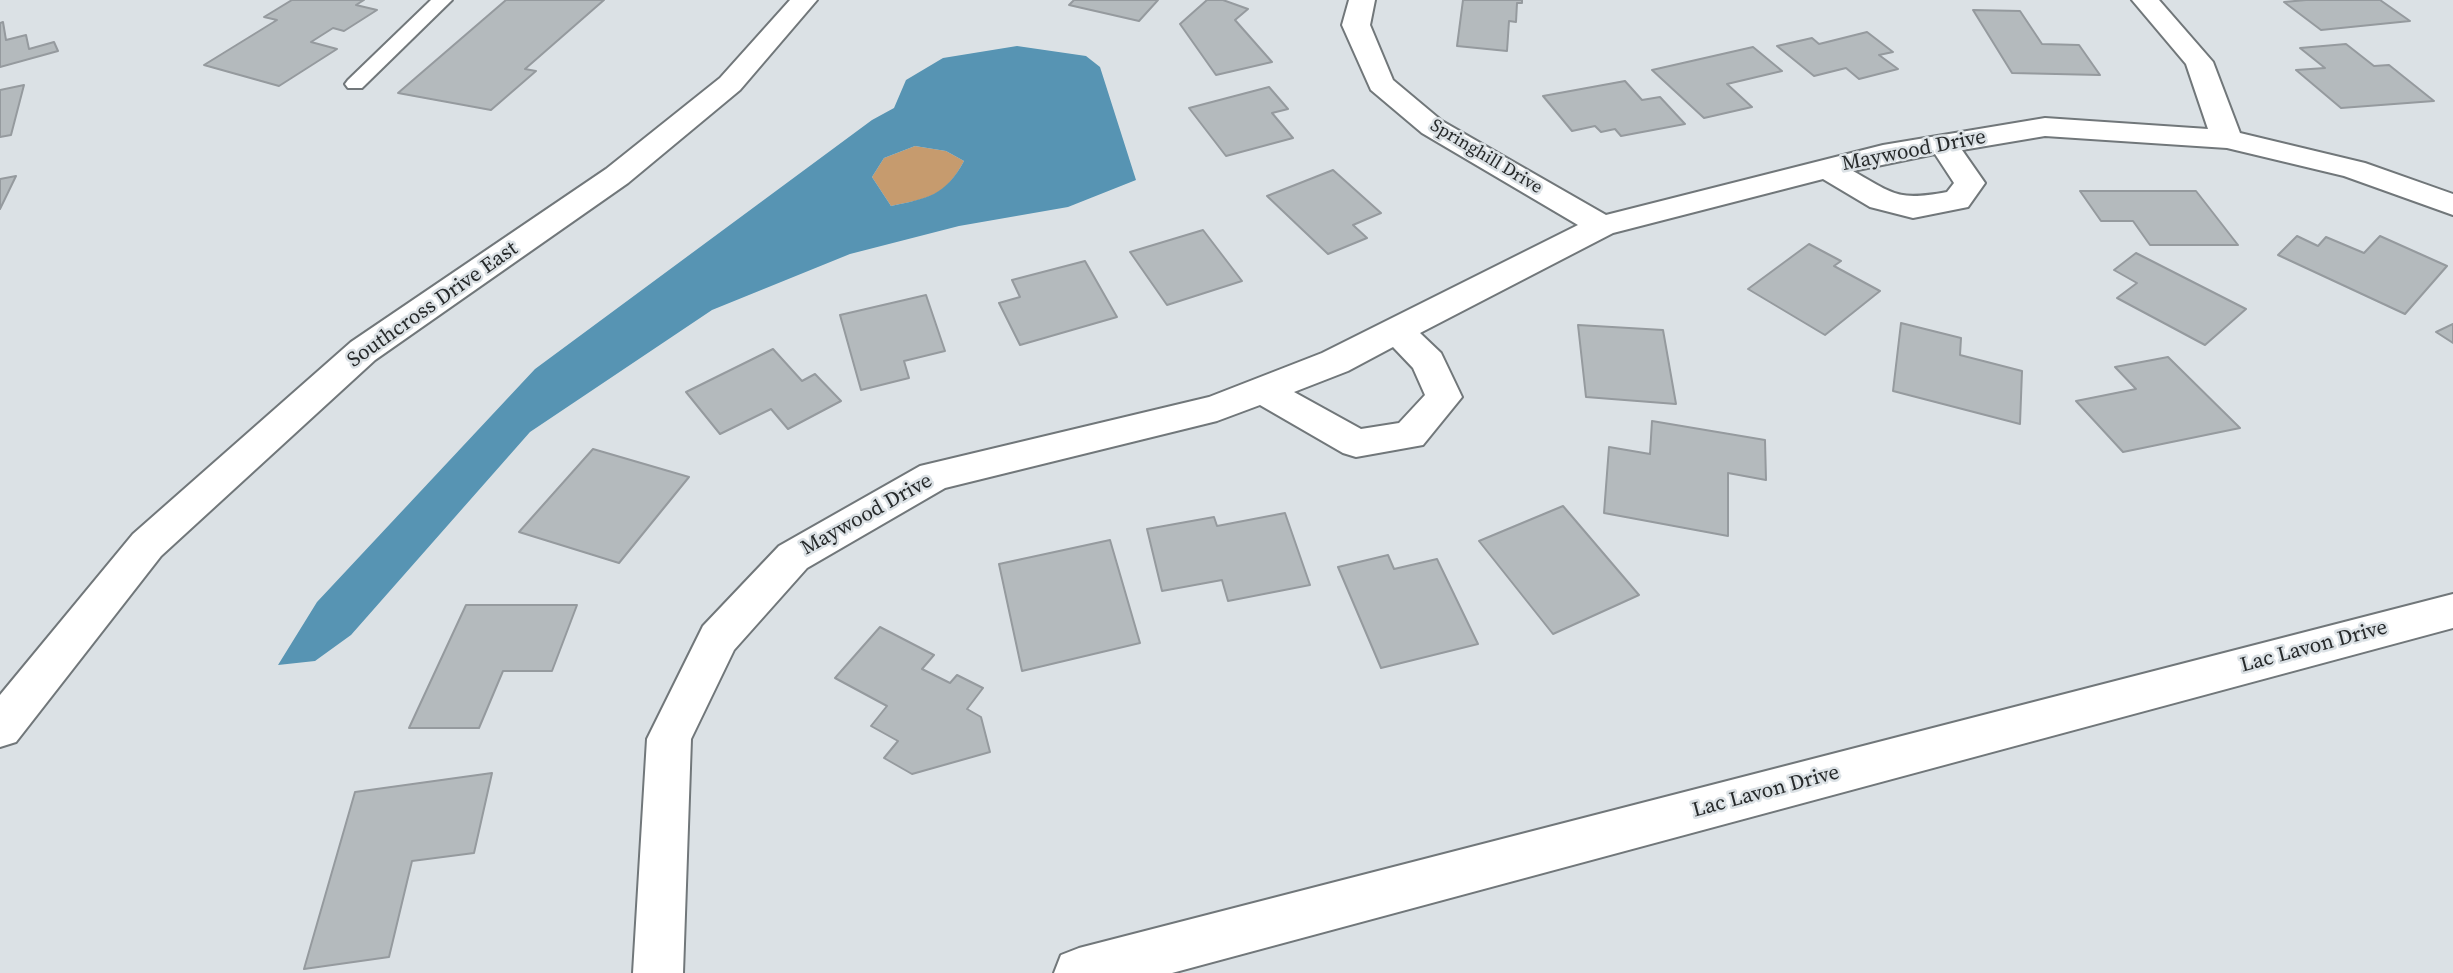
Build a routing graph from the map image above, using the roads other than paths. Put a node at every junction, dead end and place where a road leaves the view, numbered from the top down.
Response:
1 (442, 0) edge
2 (804, 0) edge
3 (1362, 0) edge
4 (2145, 0) edge
5 (355, 84) dead end
6 (2227, 139) junction
7 (1943, 144) junction
8 (1826, 169) junction
9 (2453, 205) edge
10 (1602, 226) junction
11 (1396, 330) junction
12 (1261, 390) junction
13 (2453, 611) edge
14 (0, 728) edge
15 (1103, 970) edge
16 (658, 973) edge

1 - 5 lane
2 - 14 street, Southcross Drive East
3 - 10 street, Springhill Drive
4 - 6 street
6 - 7 street, Maywood Drive
6 - 9 street, Maywood Drive
7 - 8 street, Maywood Drive
7 - 8 street
8 - 10 street, Maywood Drive
10 - 11 street, Maywood Drive
11 - 12 street, Maywood Drive
11 - 12 street
12 - 16 street, Maywood Drive
13 - 15 street, Lac Lavon Drive

